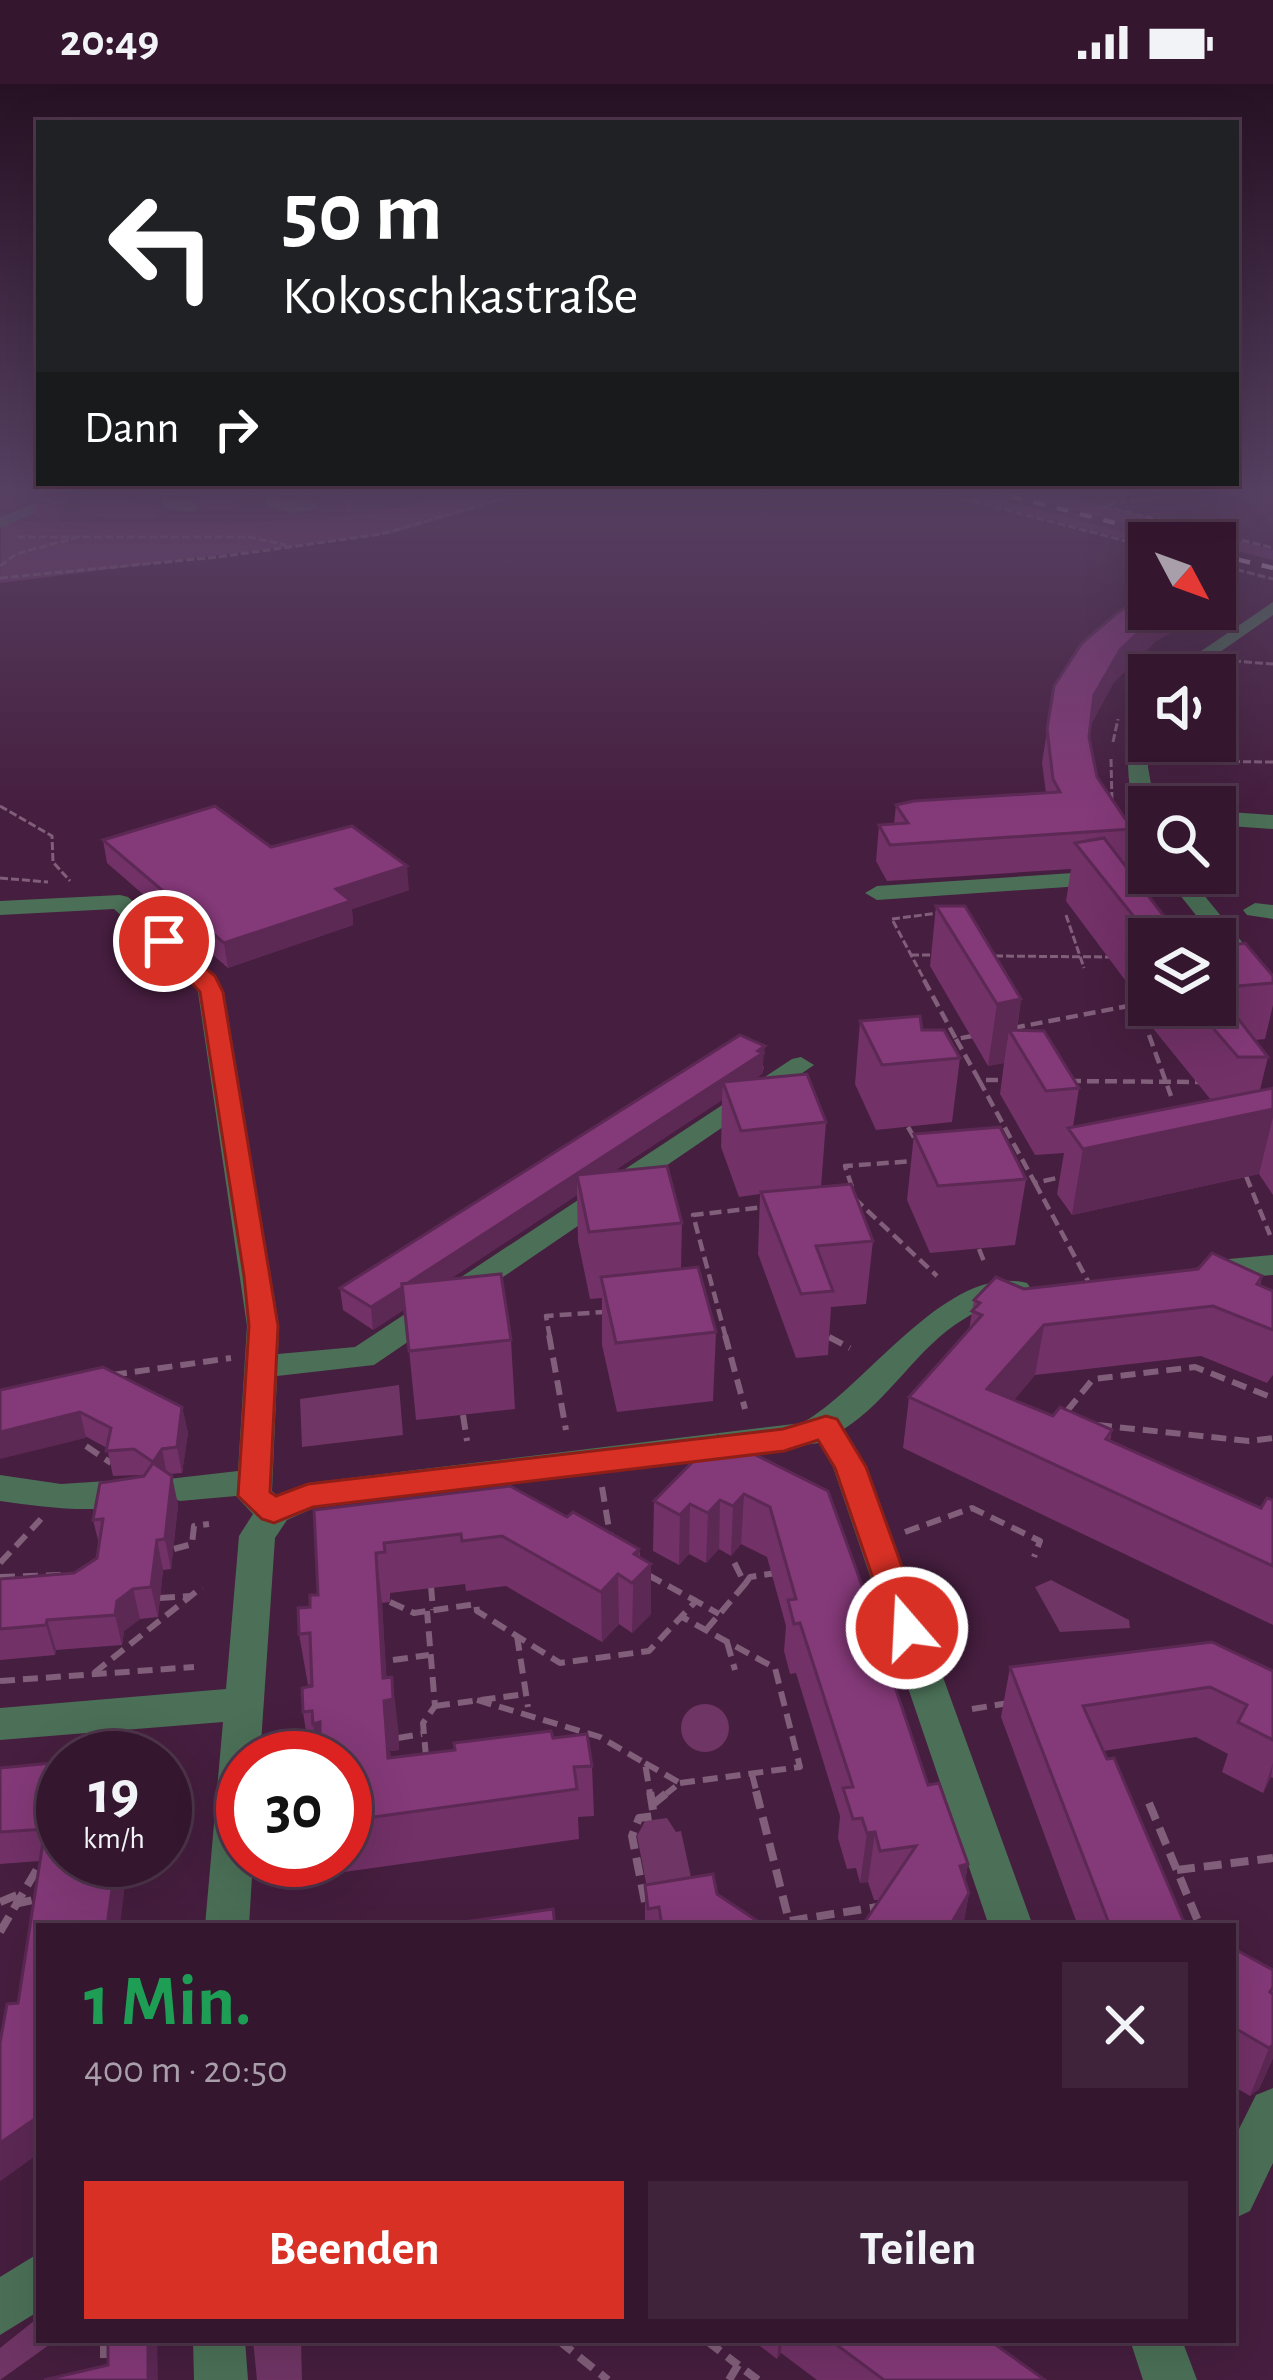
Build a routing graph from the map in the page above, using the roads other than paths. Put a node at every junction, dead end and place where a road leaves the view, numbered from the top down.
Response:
1 (1273, 607) edge
2 (1205, 654) edge
3 (1236, 819) edge
4 (1273, 822) edge
5 (1128, 876) edge
6 (877, 893) dead end
7 (1191, 894) edge
8 (0, 908) edge
9 (1273, 996) edge
10 (801, 1065) dead end
11 (1271, 1250) edge
12 (1179, 1274) edge
13 (1088, 1283) edge
14 (262, 1360) junction
15 (826, 1427) junction
16 (0, 1488) edge
17 (180, 1488) dead end
18 (138, 1492) edge
19 (264, 1497) junction
20 (244, 1704) junction
21 (0, 1724) edge
22 (227, 1923) edge
23 (1010, 1923) edge
24 (1273, 2111) edge
25 (1236, 2188) edge
26 (36, 2281) edge
27 (0, 2309) edge
28 (219, 2343) edge
29 (221, 2380) edge

1 - 2 street
3 - 4 street
5 - 6 street
7 - 9 street
8 - 14 street
10 - 14 street
11 - 12 street
13 - 15 street
14 - 19 street
15 - 19 street
15 - 23 street
16 - 18 street
17 - 19 street
19 - 20 street
20 - 21 street
20 - 22 street
24 - 25 street
26 - 27 street
28 - 29 street

